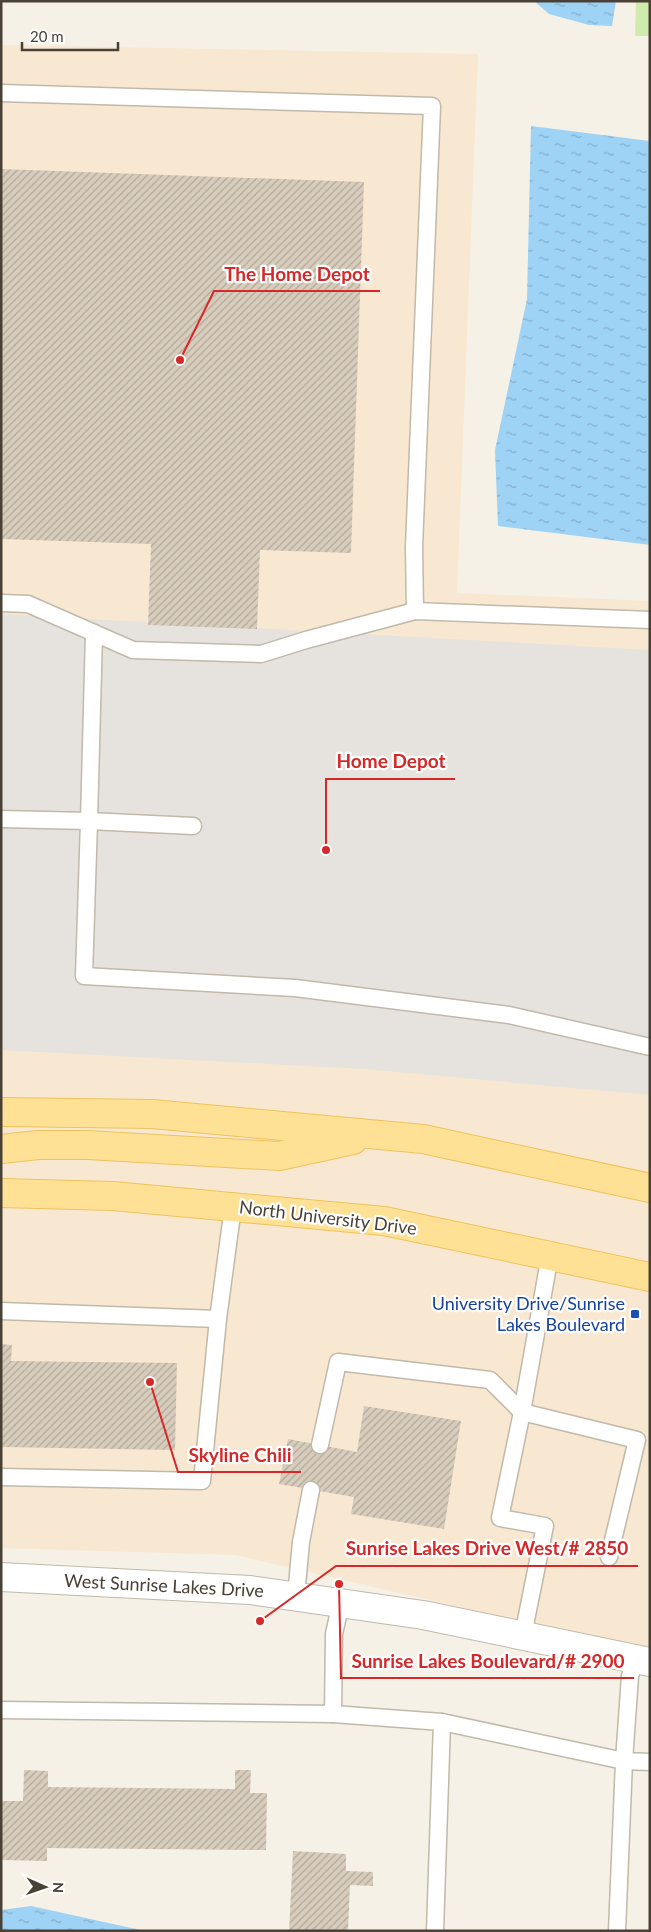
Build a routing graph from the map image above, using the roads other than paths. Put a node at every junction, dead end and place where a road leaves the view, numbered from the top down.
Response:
1 (1, 93) edge
2 (1, 603) edge
3 (415, 611) junction
4 (650, 620) edge
5 (94, 633) junction
6 (1, 819) edge
7 (89, 822) junction
8 (193, 826) dead end
9 (650, 1047) edge
10 (1, 1112) edge
11 (378, 1135) junction
12 (1, 1149) edge
13 (650, 1188) edge
14 (1, 1193) edge
15 (233, 1207) junction
16 (550, 1255) junction
17 (650, 1277) edge
18 (1, 1311) edge
19 (218, 1319) junction
20 (522, 1412) junction
21 (320, 1445) dead end
22 (1, 1477) edge
23 (311, 1490) dead end
24 (609, 1558) dead end
25 (1, 1577) edge
26 (296, 1596) junction
27 (341, 1602) junction
28 (523, 1635) junction
29 (643, 1660) edge
30 (1, 1710) edge
31 (333, 1714) junction
32 (442, 1722) junction
33 (624, 1761) junction
34 (650, 1762) edge
35 (435, 1931) edge
36 (617, 1931) edge

1 - 3 lane
2 - 5 lane
3 - 4 lane
3 - 5 lane
5 - 7 lane
6 - 7 lane
7 - 8 lane
7 - 9 lane
10 - 11 main road
11 - 12 main road
11 - 13 main road
14 - 15 main road, North University Drive
15 - 16 main road, North University Drive
15 - 19 lane
16 - 17 main road, North University Drive
16 - 20 lane
18 - 19 lane
19 - 22 lane
20 - 21 lane
20 - 24 lane
20 - 28 lane
23 - 26 lane
25 - 26 street, West Sunrise Lakes Drive
26 - 27 street, West Sunrise Lakes Drive
27 - 28 street, West Sunrise Lakes Drive
27 - 31 lane
28 - 29 street, West Sunrise Lakes Drive
29 - 33 lane
30 - 31 lane
31 - 32 lane
32 - 33 lane
32 - 35 lane
33 - 34 lane
33 - 36 lane

